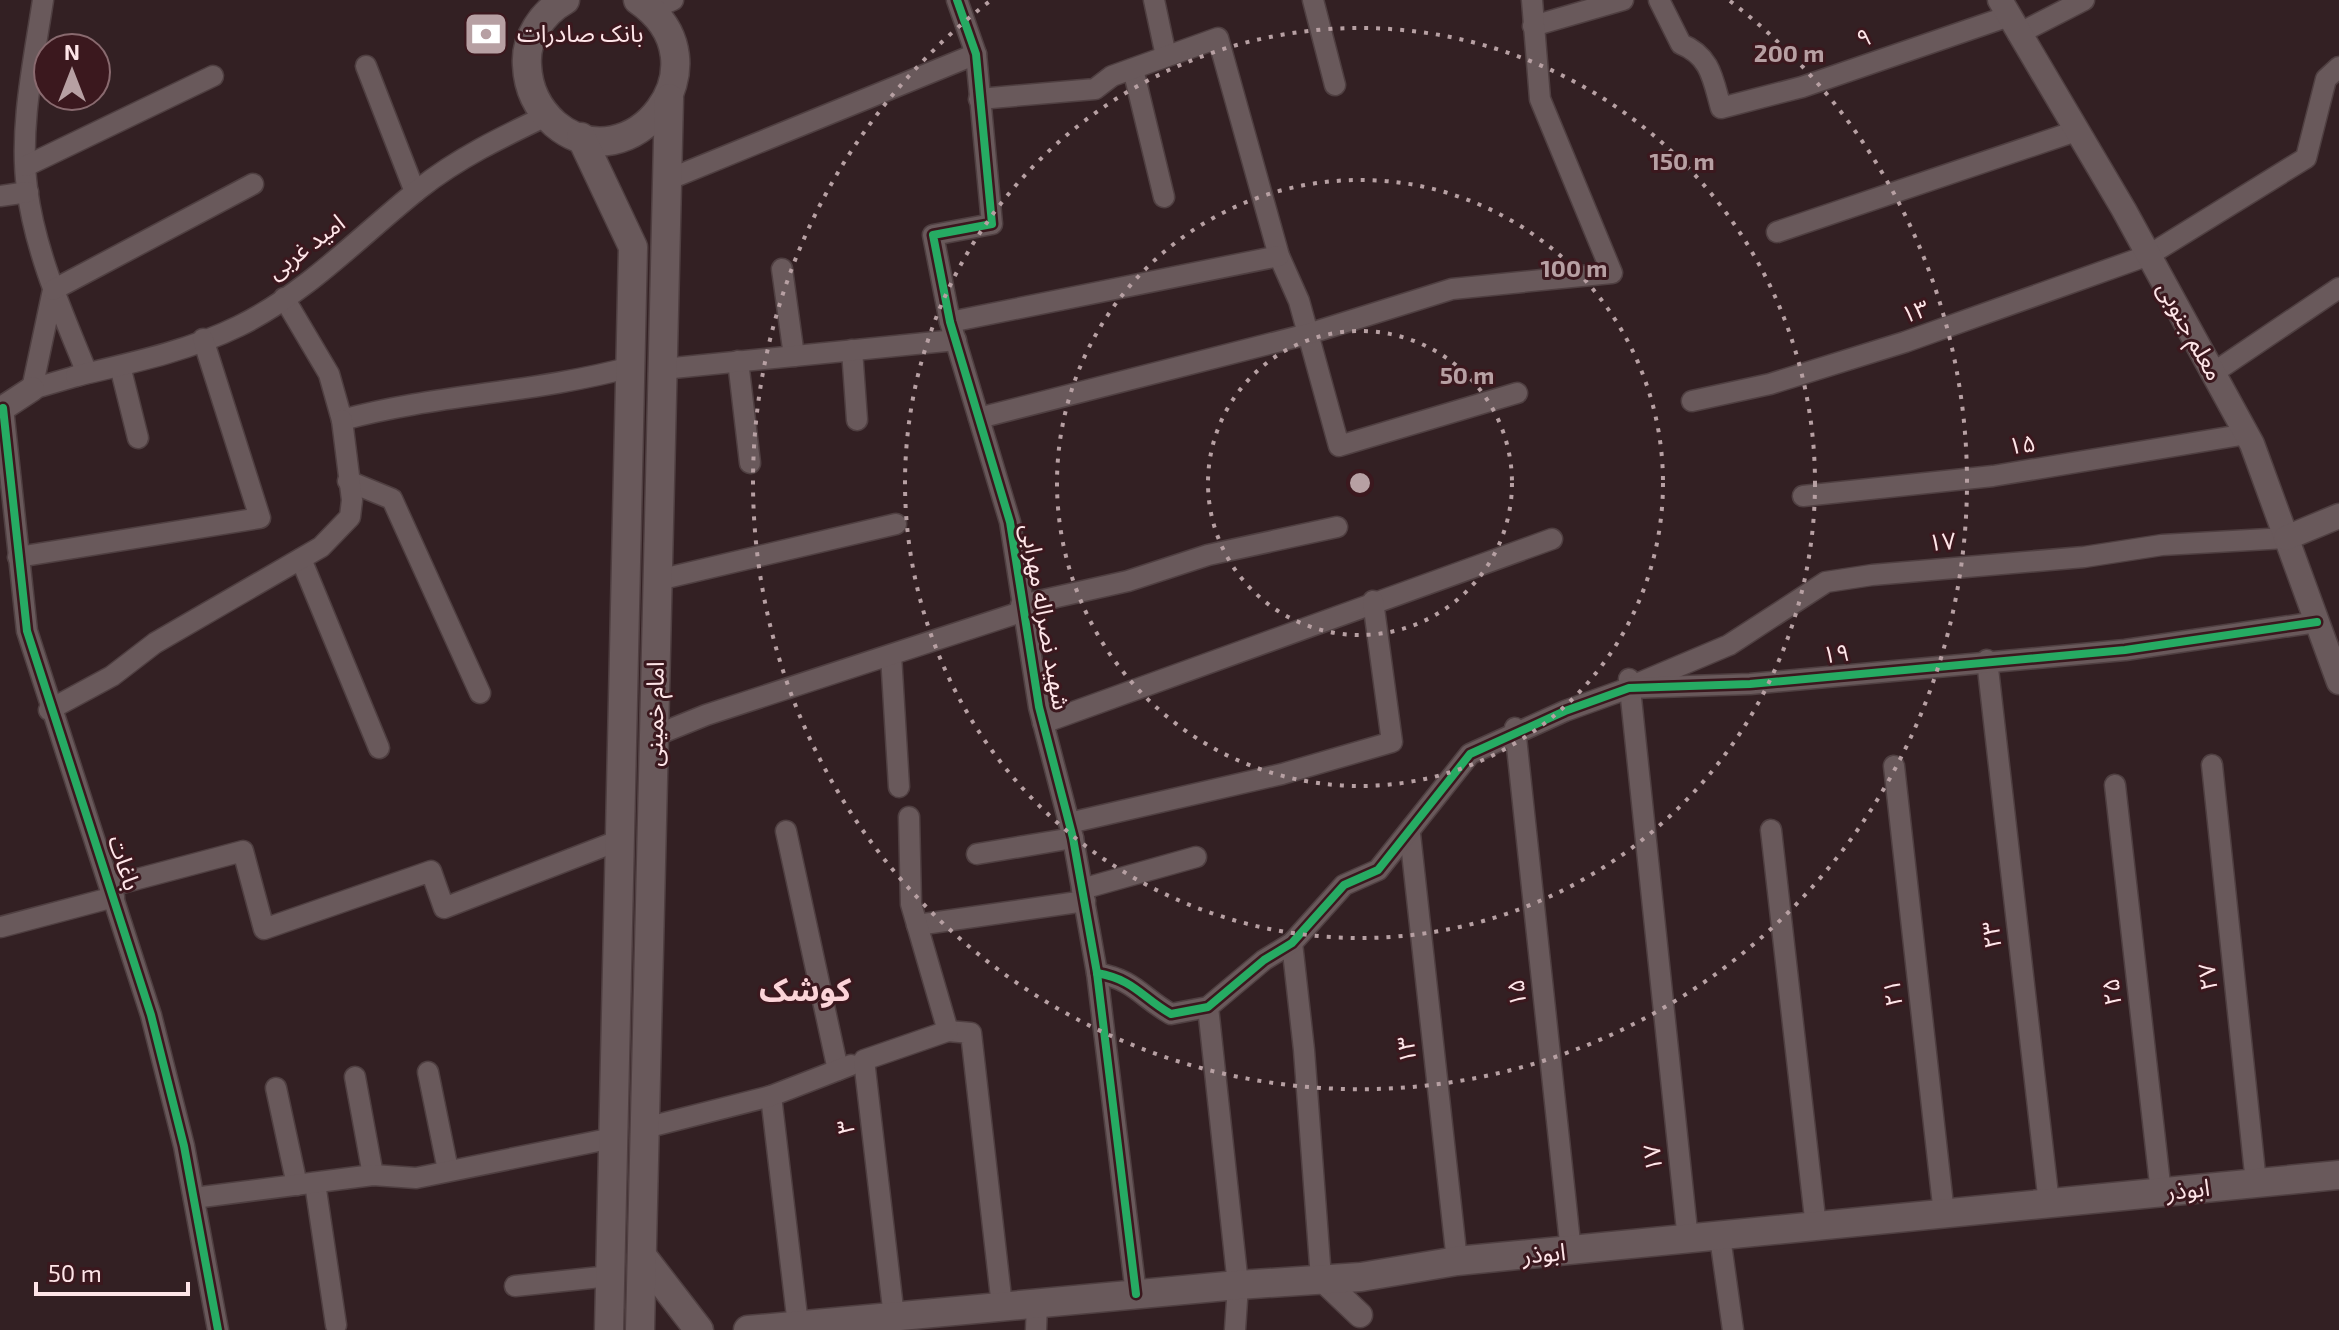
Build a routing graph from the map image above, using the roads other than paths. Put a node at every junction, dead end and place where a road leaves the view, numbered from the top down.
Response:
1 (43, 0) edge
2 (527, 0) edge
3 (565, 0) edge
4 (957, 0) edge
5 (1154, 0) edge
6 (1313, 0) edge
7 (1532, 0) edge
8 (1623, 0) edge
9 (1659, 0) edge
10 (2084, 0) edge
11 (654, 3) edge
12 (2009, 16) edge
13 (1533, 26) junction
14 (531, 38) junction
15 (976, 54) junction
16 (1166, 56) junction
17 (366, 66) dead end
18 (2339, 67) edge
19 (1133, 69) junction
20 (213, 76) dead end
21 (1335, 85) dead end
22 (669, 98) junction
23 (979, 99) junction
24 (546, 116) junction
25 (2076, 131) junction
26 (581, 137) junction
27 (26, 166) junction
28 (667, 180) junction
29 (253, 184) dead end
30 (28, 192) junction
31 (415, 192) junction
32 (0, 196) edge
33 (1164, 197) dead end
34 (1777, 232) dead end
35 (2149, 255) junction
36 (1279, 256) junction
37 (782, 269) dead end
38 (2339, 288) edge
39 (53, 290) junction
40 (284, 298) junction
41 (953, 331) junction
42 (1308, 334) junction
43 (203, 339) junction
44 (852, 350) junction
45 (794, 356) junction
46 (738, 361) junction
47 (120, 366) junction
48 (631, 367) junction
49 (663, 369) junction
50 (2213, 373) junction
51 (82, 375) junction
52 (32, 389) junction
53 (1517, 393) dead end
54 (1692, 401) dead end
55 (2, 409) edge
56 (979, 418) junction
57 (342, 420) junction
58 (857, 420) dead end
59 (2247, 434) junction
60 (138, 438) dead end
61 (750, 463) dead end
62 (348, 481) junction
63 (1803, 496) dead end
64 (2339, 516) edge
65 (896, 524) dead end
66 (1337, 527) dead end
67 (2286, 538) junction
68 (1552, 539) dead end
69 (18, 557) junction
70 (301, 559) junction
71 (658, 580) junction
72 (1373, 601) junction
73 (1021, 608) junction
74 (2317, 622) junction
75 (891, 655) junction
76 (1987, 660) junction
77 (2339, 682) edge
78 (1629, 684) junction
79 (480, 693) dead end
80 (49, 710) junction
81 (1043, 723) junction
82 (1516, 732) junction
83 (654, 736) junction
84 (379, 748) dead end
85 (2212, 765) dead end
86 (1894, 766) dead end
87 (2115, 785) dead end
88 (899, 787) dead end
89 (909, 817) dead end
90 (1071, 830) junction
91 (1771, 830) dead end
92 (786, 831) dead end
93 (1410, 834) junction
94 (620, 840) junction
95 (977, 854) dead end
96 (1196, 857) dead end
97 (113, 892) junction
98 (1083, 895) junction
99 (917, 925) junction
100 (1, 927) edge
101 (1292, 943) junction
102 (1097, 973) junction
103 (1208, 1007) junction
104 (948, 1031) junction
105 (864, 1060) junction
106 (838, 1070) junction
107 (428, 1072) dead end
108 (355, 1077) dead end
109 (276, 1088) dead end
110 (771, 1096) junction
111 (645, 1128) junction
112 (613, 1138) junction
113 (448, 1170) junction
114 (373, 1175) junction
115 (2339, 1175) edge
116 (2256, 1183) junction
117 (306, 1184) junction
118 (2161, 1193) junction
119 (194, 1198) junction
120 (2049, 1204) junction
121 (1944, 1214) junction
122 (1816, 1227) junction
123 (1720, 1237) junction
124 (1688, 1240) junction
125 (1571, 1252) junction
126 (642, 1256) junction
127 (1457, 1261) junction
128 (610, 1276) junction
129 (1361, 1277) junction
130 (1321, 1278) junction
131 (1238, 1285) junction
132 (515, 1286) dead end
133 (1136, 1294) junction
134 (1002, 1306) junction
135 (1036, 1316) edge
136 (894, 1317) junction
137 (1360, 1323) edge
138 (336, 1325) dead end
139 (798, 1325) junction
140 (218, 1330) edge
141 (609, 1330) edge
142 (640, 1330) edge
143 (699, 1330) edge
144 (748, 1330) edge
145 (1235, 1330) edge
146 (1733, 1330) edge

1 - 27 street
2 - 14 main road
3 - 14 main road
4 - 15 street, شهید نصراله مهرابی
5 - 16 street
6 - 21 street
7 - 13 street
8 - 13 street
9 - 12 street, ۹
10 - 12 street
11 - 22 main road, امام خمینی
12 - 25 street, معلم جنوبی
13 - 42 street
14 - 24 main road
15 - 23 street, شهید نصراله مهرابی
15 - 28 street
16 - 19 street
16 - 36 street
17 - 31 street
18 - 35 street, ۱۳
19 - 23 street
19 - 33 street
20 - 27 street
22 - 26 main road
22 - 28 main road, امام خمینی
23 - 41 street, شهید نصراله مهرابی
24 - 26 main road
24 - 31 street, امید غربی
25 - 34 street
25 - 35 street, معلم جنوبی
26 - 48 main road, امام خمینی
27 - 30 street
28 - 49 main road, امام خمینی
29 - 39 street
30 - 32 street
30 - 39 street
31 - 40 street, امید غربی
35 - 50 street, معلم جنوبی
35 - 54 street, ۱۳
36 - 41 street
36 - 42 street
37 - 45 street
38 - 50 street
39 - 51 street
39 - 52 street
40 - 43 street, امید غربی
40 - 57 street
41 - 44 street
41 - 56 street, شهید نصراله مهرابی
42 - 53 street
42 - 56 street
43 - 47 street, امید غربی
43 - 69 street
44 - 45 street
44 - 58 street
45 - 46 street
46 - 49 street
46 - 61 street
47 - 51 street, امید غربی
47 - 60 street
48 - 57 street
48 - 94 main road, امام خمینی
49 - 71 main road, امام خمینی
50 - 59 street, معلم جنوبی
51 - 52 street, امید غربی
52 - 55 street
55 - 69 street, باغات
56 - 73 street, شهید نصراله مهرابی
57 - 62 street
59 - 63 street, ۱۵
59 - 67 street, معلم جنوبی
62 - 70 street
62 - 79 street
64 - 67 street
65 - 71 street
66 - 73 street
67 - 74 street, معلم جنوبی
67 - 78 street, ۱۷
68 - 72 street
69 - 80 street, باغات
70 - 80 street
70 - 84 street
71 - 83 main road, امام خمینی
72 - 81 street
72 - 90 street
73 - 75 street
73 - 81 street, شهید نصراله مهرابی
74 - 76 street, ۱۹
74 - 77 street, معلم جنوبی
75 - 83 street
75 - 88 street
76 - 78 street, ۱۹
76 - 120 street, ۲۳
78 - 82 street, ۱۹
78 - 124 street, ۱۷
80 - 97 street, باغات
81 - 90 street, شهید نصراله مهرابی
82 - 93 street, ۱۹
82 - 125 street, ۱۵
83 - 111 main road, امام خمینی
85 - 116 street, ۲۷
86 - 121 street, ۲۱
87 - 118 street, ۲۵
89 - 99 street
90 - 95 street
90 - 98 street, شهید نصراله مهرابی
91 - 122 street
92 - 106 street
93 - 101 street, ۱۹
93 - 127 street, ۱۳
94 - 97 street
94 - 112 main road, امام خمینی
96 - 98 street
97 - 100 street
97 - 119 street, باغات
98 - 99 street
98 - 102 street, شهید نصراله مهرابی
99 - 104 street
101 - 103 street, ۱۹
101 - 130 street
102 - 103 street
102 - 133 street, شهید نصراله مهرابی
103 - 131 street
104 - 105 street
104 - 134 street
105 - 106 street
105 - 136 street, ۳
106 - 110 street
107 - 113 street
108 - 114 street
109 - 117 street
110 - 111 street
110 - 139 street
111 - 126 main road, امام خمینی
112 - 113 street
112 - 128 main road, امام خمینی
113 - 114 street
114 - 117 street
115 - 116 main road, ابوذر
116 - 118 main road, ابوذر
117 - 119 street
117 - 138 street
118 - 120 main road, ابوذر
119 - 140 street, باغات
120 - 121 main road, ابوذر
121 - 122 main road, ابوذر
122 - 123 main road, ابوذر
123 - 124 main road, ابوذر
123 - 146 street
124 - 125 main road, ابوذر
125 - 127 main road, ابوذر
126 - 142 main road, امام خمینی
126 - 143 main road
127 - 129 main road, ابوذر
128 - 132 street
128 - 141 main road, امام خمینی
129 - 130 main road, ابوذر
129 - 137 street
130 - 131 main road, ابوذر
130 - 137 street
131 - 133 main road, ابوذر
131 - 145 street
133 - 135 main road, ابوذر
134 - 135 main road, ابوذر
134 - 136 main road, ابوذر
136 - 139 main road, ابوذر
139 - 144 main road, ابوذر

